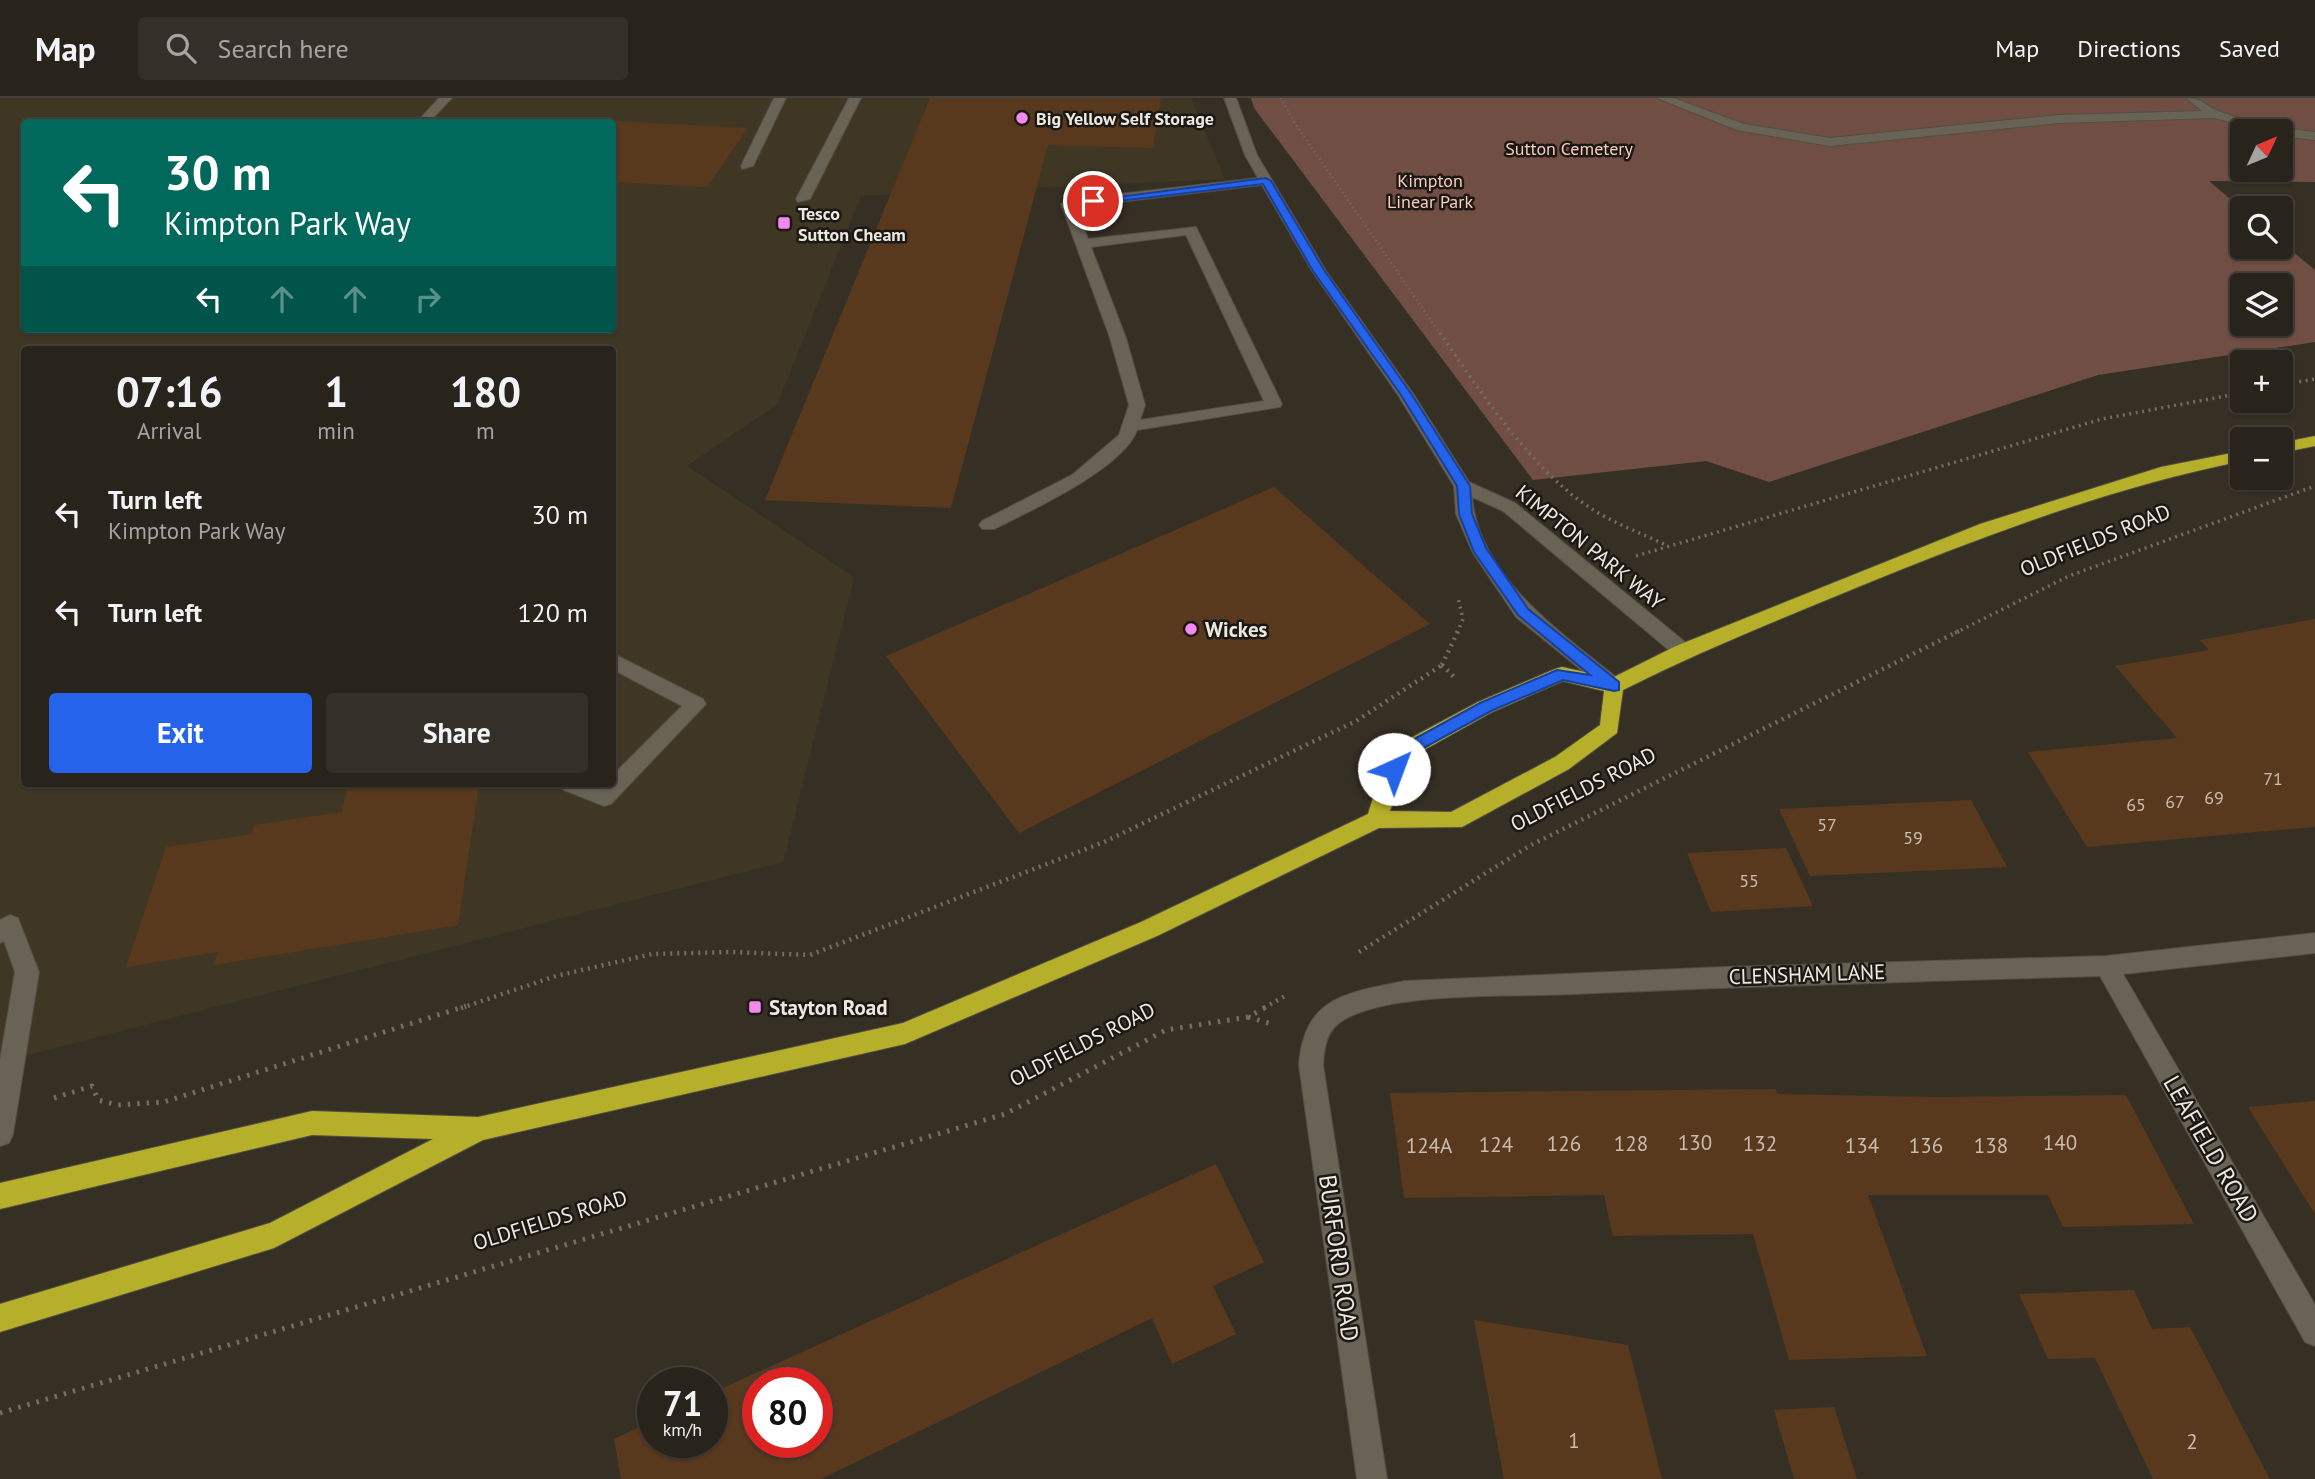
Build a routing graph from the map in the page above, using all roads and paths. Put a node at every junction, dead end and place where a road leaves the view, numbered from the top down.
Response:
1 (446, 98) edge
2 (780, 98) edge
3 (855, 98) edge
4 (1230, 98) edge
5 (1281, 98) edge
6 (1663, 98) edge
7 (2192, 98) edge
8 (2214, 114) junction
9 (426, 119) edge
10 (2232, 119) edge
11 (2293, 134) edge
12 (2315, 136) edge
13 (747, 166) dead end
14 (1266, 181) junction
15 (803, 200) dead end
16 (1083, 244) junction
17 (2315, 379) edge
18 (2293, 383) edge
19 (2230, 395) edge
20 (1130, 426) junction
21 (2315, 441) edge
22 (2293, 445) edge
23 (2230, 458) edge
24 (1463, 486) junction
25 (2315, 486) edge
26 (988, 525) dead end
27 (1668, 546) junction
28 (1631, 558) dead end
29 (1457, 593) dead end
30 (1683, 651) junction
31 (616, 662) edge
32 (1614, 686) junction
33 (616, 786) edge
34 (578, 787) edge
35 (615, 787) edge
36 (1377, 819) junction
37 (0, 933) edge
38 (2315, 943) edge
39 (1350, 957) dead end
40 (2106, 966) junction
41 (1293, 990) dead end
42 (1314, 1037) joint
43 (57, 1097) dead end
44 (479, 1129) junction
45 (0, 1134) edge
46 (0, 1196) edge
47 (0, 1318) edge
48 (2315, 1332) edge
49 (0, 1413) edge
50 (1372, 1479) edge

1 - 9 street
2 - 13 street
3 - 15 street
4 - 14 street
5 - 27 path
6 - 8 street
7 - 8 street
8 - 10 street
11 - 12 street
14 - 16 street
14 - 24 street
16 - 20 street
16 - 20 street
17 - 18 path
19 - 27 path
20 - 26 street
21 - 22 highway
23 - 30 highway, OLDFIELDS ROAD
24 - 30 street, KIMPTON PARK WAY
24 - 32 street
25 - 39 path, OLDFIELDS ROAD
27 - 28 path
29 - 43 path
30 - 32 highway, OLDFIELDS ROAD
31 - 33 street
32 - 36 highway, OLDFIELDS ROAD
32 - 36 highway
34 - 35 street
36 - 44 highway, OLDFIELDS ROAD
37 - 45 street
38 - 40 street, CLENSHAM LANE
40 - 42 street, CLENSHAM LANE
40 - 48 street, LEAFIELD ROAD
41 - 49 path, OLDFIELDS ROAD
42 - 50 street, BURFORD ROAD
44 - 46 highway, OLDFIELDS ROAD
44 - 47 highway, OLDFIELDS ROAD

